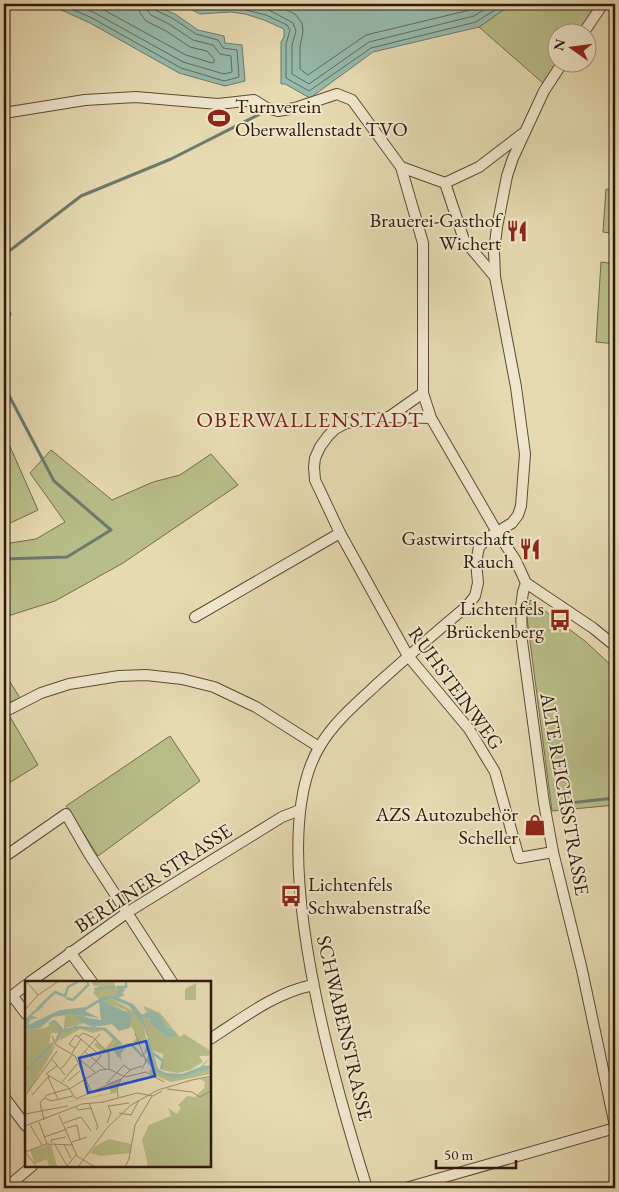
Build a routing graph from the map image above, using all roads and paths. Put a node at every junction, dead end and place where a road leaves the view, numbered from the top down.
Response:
1 (603, 4) edge
2 (591, 22) edge
3 (556, 72) edge
4 (4, 113) edge
5 (523, 133) junction
6 (401, 168) junction
7 (445, 183) junction
8 (495, 277) junction
9 (423, 393) junction
10 (389, 417) junction
11 (431, 418) junction
12 (497, 532) junction
13 (340, 533) junction
14 (526, 583) junction
15 (195, 617) dead end
16 (615, 646) edge
17 (408, 656) junction
18 (4, 712) edge
19 (319, 747) junction
20 (300, 810) junction
21 (553, 852) junction
22 (4, 857) edge
23 (128, 912) junction
24 (70, 952) junction
25 (31, 981) edge
26 (91, 981) edge
27 (171, 981) edge
28 (314, 985) junction
29 (25, 986) edge
30 (8, 999) edge
31 (25, 1013) edge
32 (211, 1038) edge
33 (4, 1098) edge
34 (25, 1125) edge
35 (615, 1127) edge
36 (31, 1167) edge
37 (6, 1188) edge
38 (367, 1188) edge
39 (406, 1188) edge

1 - 2 street
3 - 5 street
4 - 6 street
5 - 7 street
5 - 8 street
6 - 7 street
6 - 9 street
7 - 8 street
8 - 12 street
9 - 10 street
9 - 11 street
10 - 11 street
10 - 13 street, RUHSTEINWEG
11 - 12 street
12 - 14 street
12 - 17 street, SCHWABENSTRASSE
13 - 15 street
13 - 17 street, RUHSTEINWEG
14 - 16 street
14 - 21 street, ALTE REICHSSTRASSE
17 - 19 street, SCHWABENSTRASSE
17 - 21 street, RUHSTEINWEG
18 - 19 street
19 - 20 street, SCHWABENSTRASSE
20 - 23 street, BERLINER STRASSE
20 - 28 street, SCHWABENSTRASSE
21 - 35 street, ALTE REICHSSTRASSE
22 - 23 street
23 - 24 street, BERLINER STRASSE
23 - 27 street
24 - 25 street, BERLINER STRASSE
24 - 26 street
28 - 32 street
28 - 38 street, SCHWABENSTRASSE
29 - 30 street
30 - 31 street
33 - 34 street
35 - 39 street
36 - 37 street

